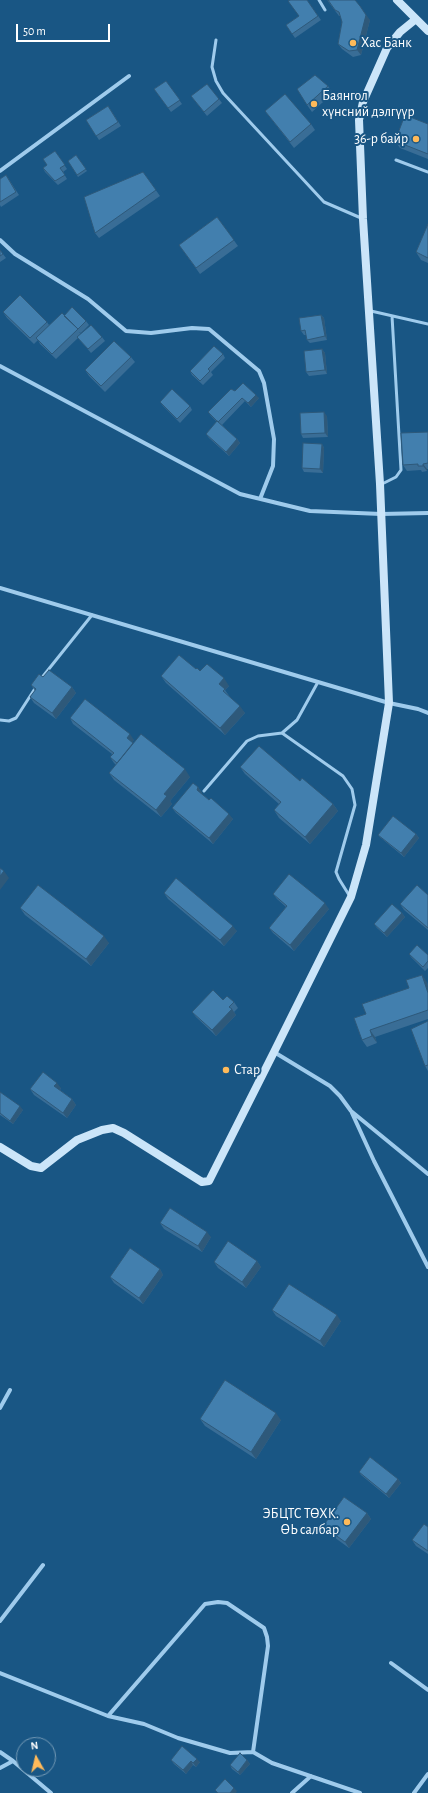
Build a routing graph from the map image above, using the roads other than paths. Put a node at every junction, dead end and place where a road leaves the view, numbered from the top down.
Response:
1 (319, 0) edge
2 (397, 0) edge
3 (324, 10) dead end
4 (416, 19) junction
5 (428, 31) edge
6 (216, 40) dead end
7 (129, 76) dead end
8 (396, 160) dead end
9 (0, 171) edge
10 (428, 172) edge
11 (363, 219) junction
12 (0, 240) edge
13 (369, 311) junction
14 (392, 316) junction
15 (428, 324) edge
16 (0, 366) edge
17 (380, 484) junction
18 (260, 499) junction
19 (428, 513) edge
20 (381, 514) junction
21 (0, 588) edge
22 (92, 615) junction
23 (318, 682) junction
24 (389, 703) junction
25 (428, 713) edge
26 (0, 720) edge
27 (282, 732) junction
28 (204, 791) dead end
29 (351, 897) junction
30 (274, 1052) junction
31 (351, 1111) junction
32 (0, 1147) edge
33 (428, 1174) edge
34 (428, 1267) edge
35 (10, 1390) dead end
36 (0, 1408) edge
37 (43, 1565) dead end
38 (0, 1621) edge
39 (391, 1662) dead end
40 (0, 1672) edge
41 (428, 1690) edge
42 (108, 1716) junction
43 (0, 1752) edge
44 (253, 1752) junction
45 (14, 1761) junction
46 (0, 1768) edge
47 (428, 1774) edge
48 (311, 1776) junction
49 (51, 1793) edge
50 (292, 1793) edge
51 (360, 1793) edge
52 (414, 1793) edge

1 - 3 lane
2 - 4 street
4 - 5 street
4 - 11 street
6 - 11 lane
7 - 9 street
8 - 10 lane
11 - 13 street
12 - 18 street
13 - 14 lane
13 - 17 street
14 - 15 lane
14 - 17 lane
16 - 18 street
17 - 20 street
18 - 20 street
19 - 20 street
20 - 24 street
21 - 22 street
22 - 23 street
22 - 26 lane
23 - 24 street
23 - 27 lane
24 - 25 street
24 - 29 street
27 - 28 lane
27 - 29 lane
29 - 30 street
30 - 31 street
30 - 32 street
31 - 33 street
31 - 34 street
35 - 36 street
37 - 38 street
39 - 41 street
40 - 42 street
42 - 44 street
42 - 44 street
43 - 45 street
44 - 48 street
45 - 46 street
45 - 49 street
47 - 52 street
48 - 50 street
48 - 51 street

